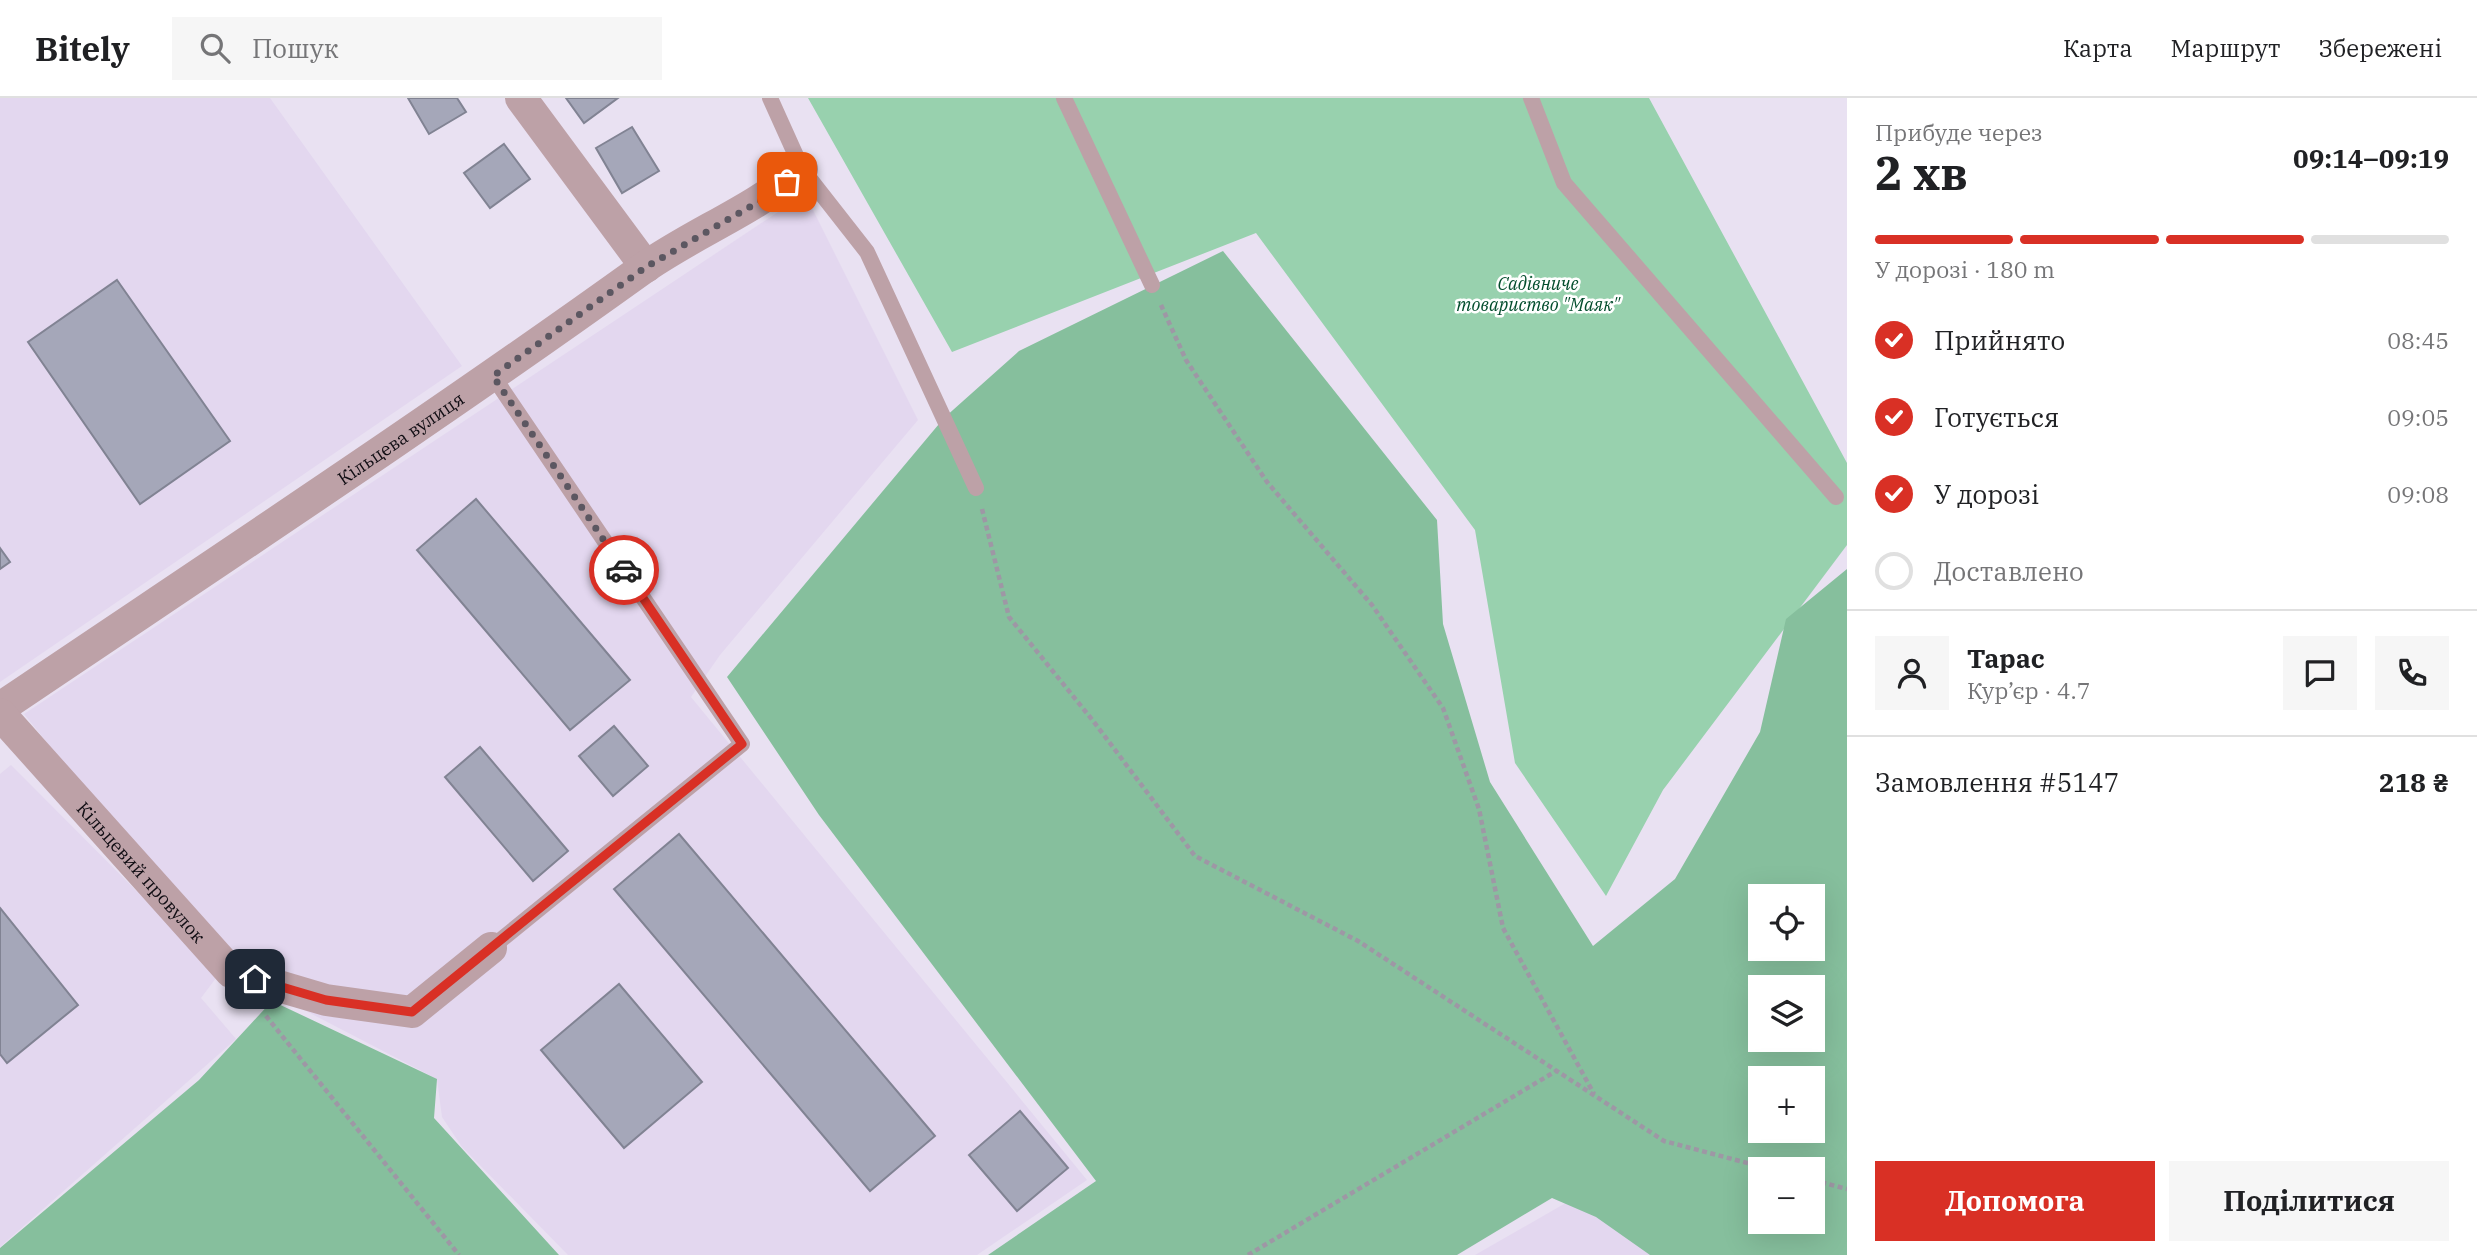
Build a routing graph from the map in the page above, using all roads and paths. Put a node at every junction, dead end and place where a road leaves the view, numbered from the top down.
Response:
1 (521, 98) edge
2 (770, 98) edge
3 (1064, 98) edge
4 (1531, 98) edge
5 (802, 169) junction
6 (646, 267) junction
7 (1152, 285) joint
8 (493, 376) junction
9 (976, 488) joint
10 (1836, 497) dead end
11 (0, 708) edge
12 (0, 714) edge
13 (491, 947) joint
14 (265, 1015) dead end
15 (1556, 1071) junction
16 (1594, 1096) junction
17 (1748, 1163) edge
18 (1825, 1183) edge
19 (1847, 1189) edge
20 (459, 1255) edge
21 (1248, 1255) edge

1 - 6 street
2 - 5 lane
3 - 7 lane
4 - 10 lane
5 - 6 street, Кільцева вулиця
5 - 9 lane
6 - 8 street, Кільцева вулиця
7 - 16 path
8 - 11 street, Кільцева вулиця
8 - 13 lane
9 - 15 path
12 - 13 street, Кільцевий провулок
14 - 20 path
15 - 16 path
15 - 21 path
16 - 17 path
18 - 19 path

